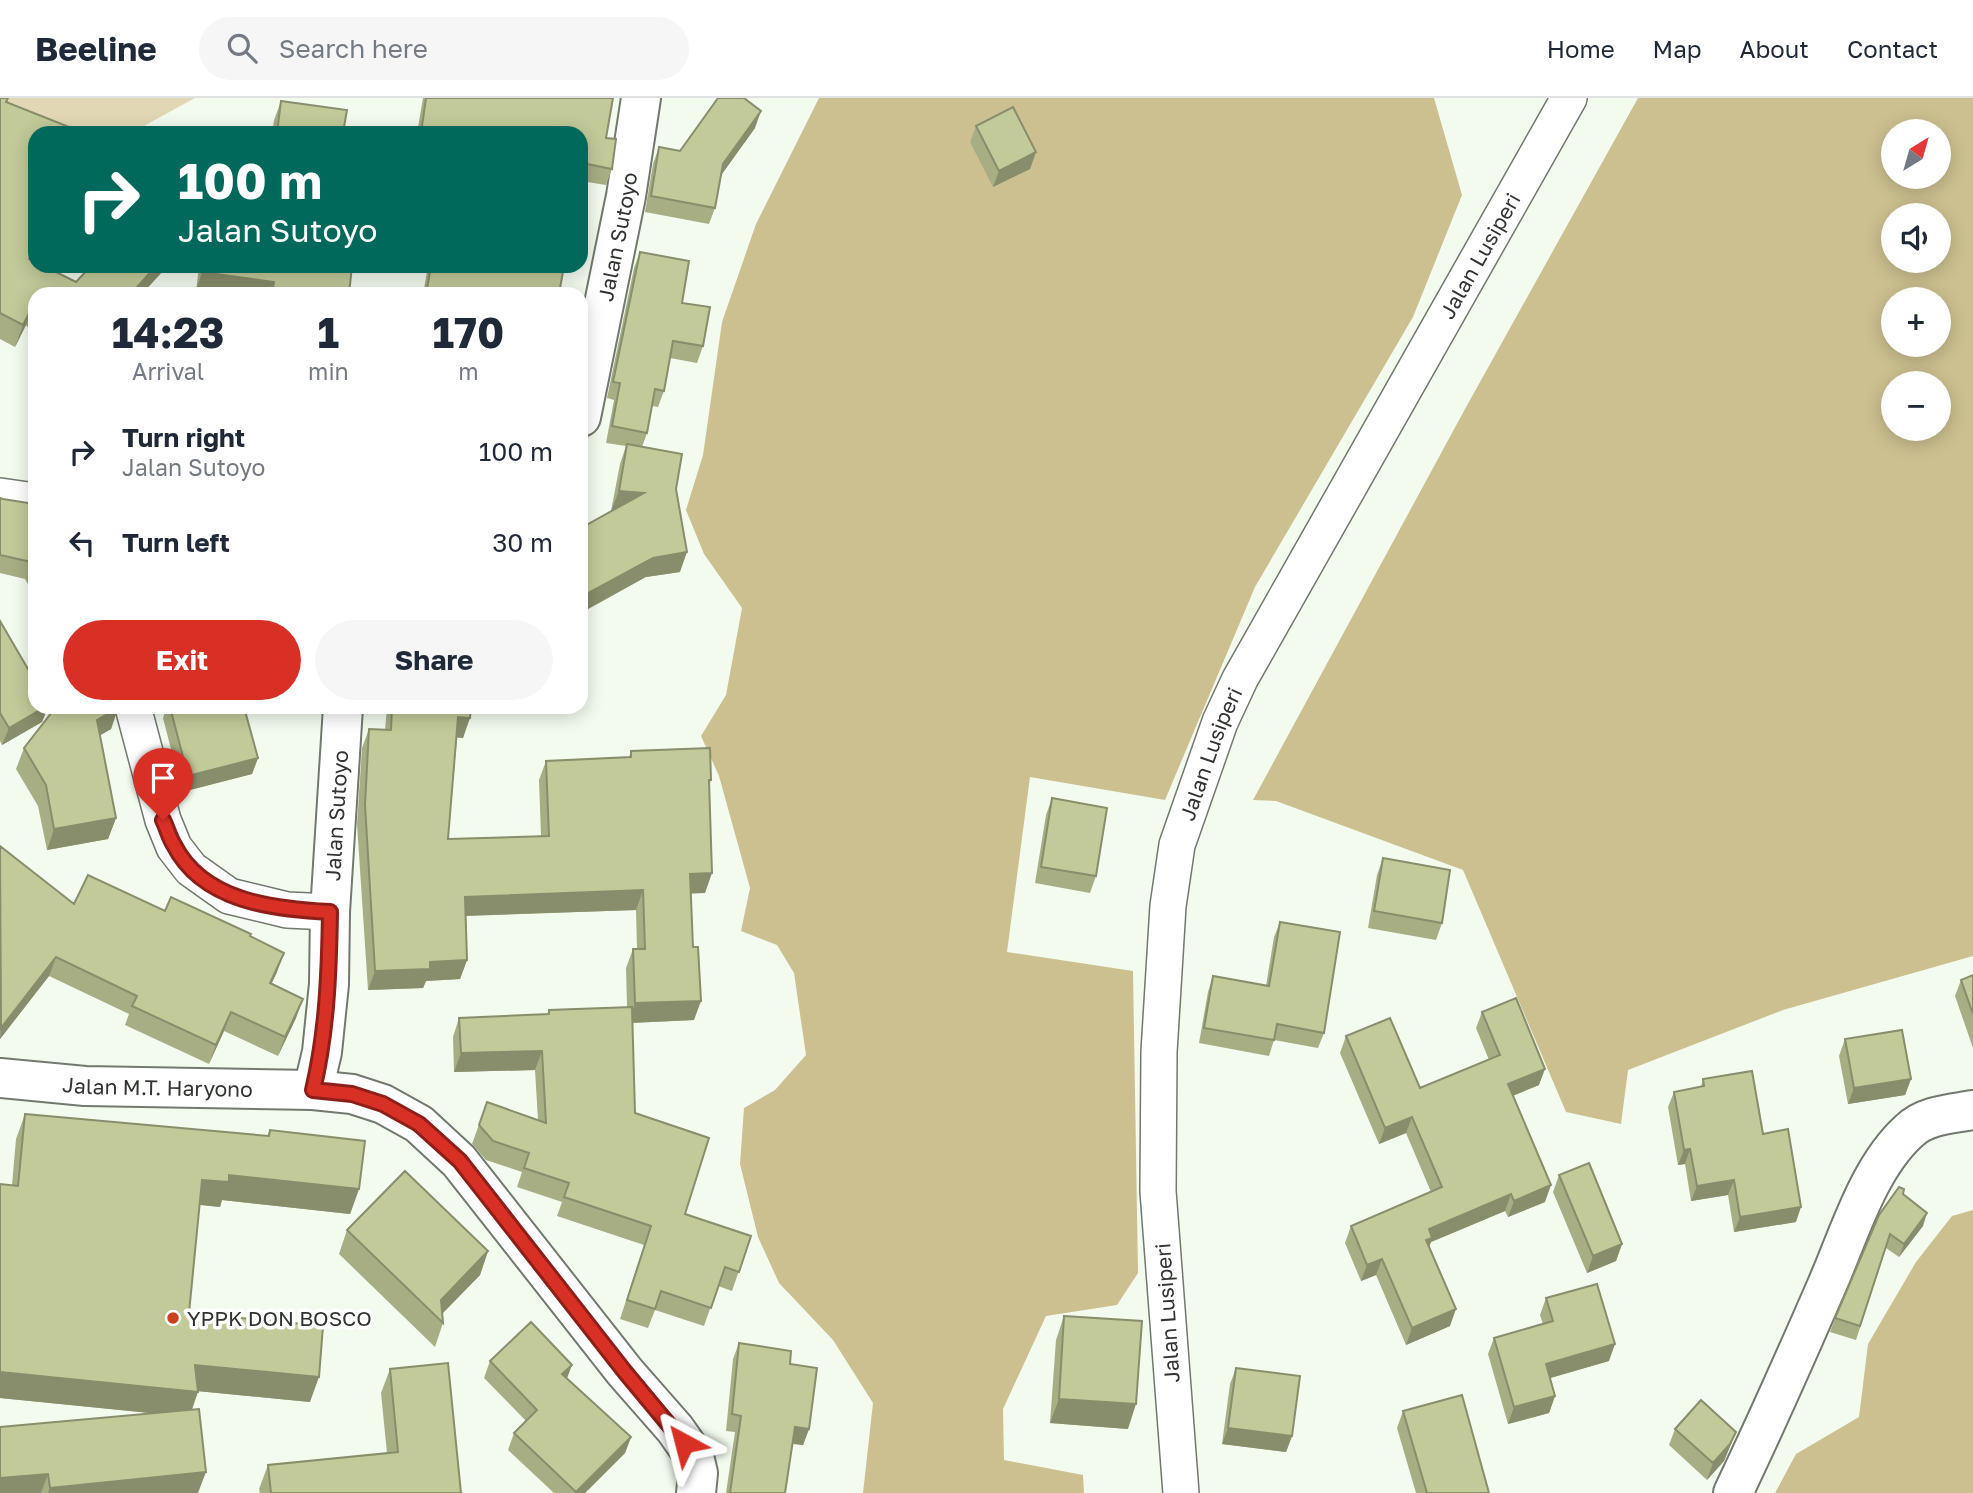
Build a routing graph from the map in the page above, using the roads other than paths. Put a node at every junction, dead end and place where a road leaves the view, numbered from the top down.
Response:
1 (641, 98) edge
2 (1569, 98) edge
3 (588, 383) edge
4 (0, 496) edge
5 (28, 500) edge
6 (135, 714) edge
7 (344, 714) edge
8 (330, 912) junction
9 (0, 1078) edge
10 (313, 1090) junction
11 (1973, 1110) edge
12 (696, 1493) edge
13 (1181, 1493) edge
14 (1733, 1493) edge

1 - 3 main road, Jalan Sutoyo
2 - 13 street, Jalan Lusiperi
4 - 5 street
6 - 8 street
7 - 8 main road, Jalan Sutoyo
8 - 10 main road, Jalan Sutoyo
9 - 10 main road, Jalan M.T. Haryono
10 - 12 main road, Jalan M.T. Haryono
11 - 14 main road

